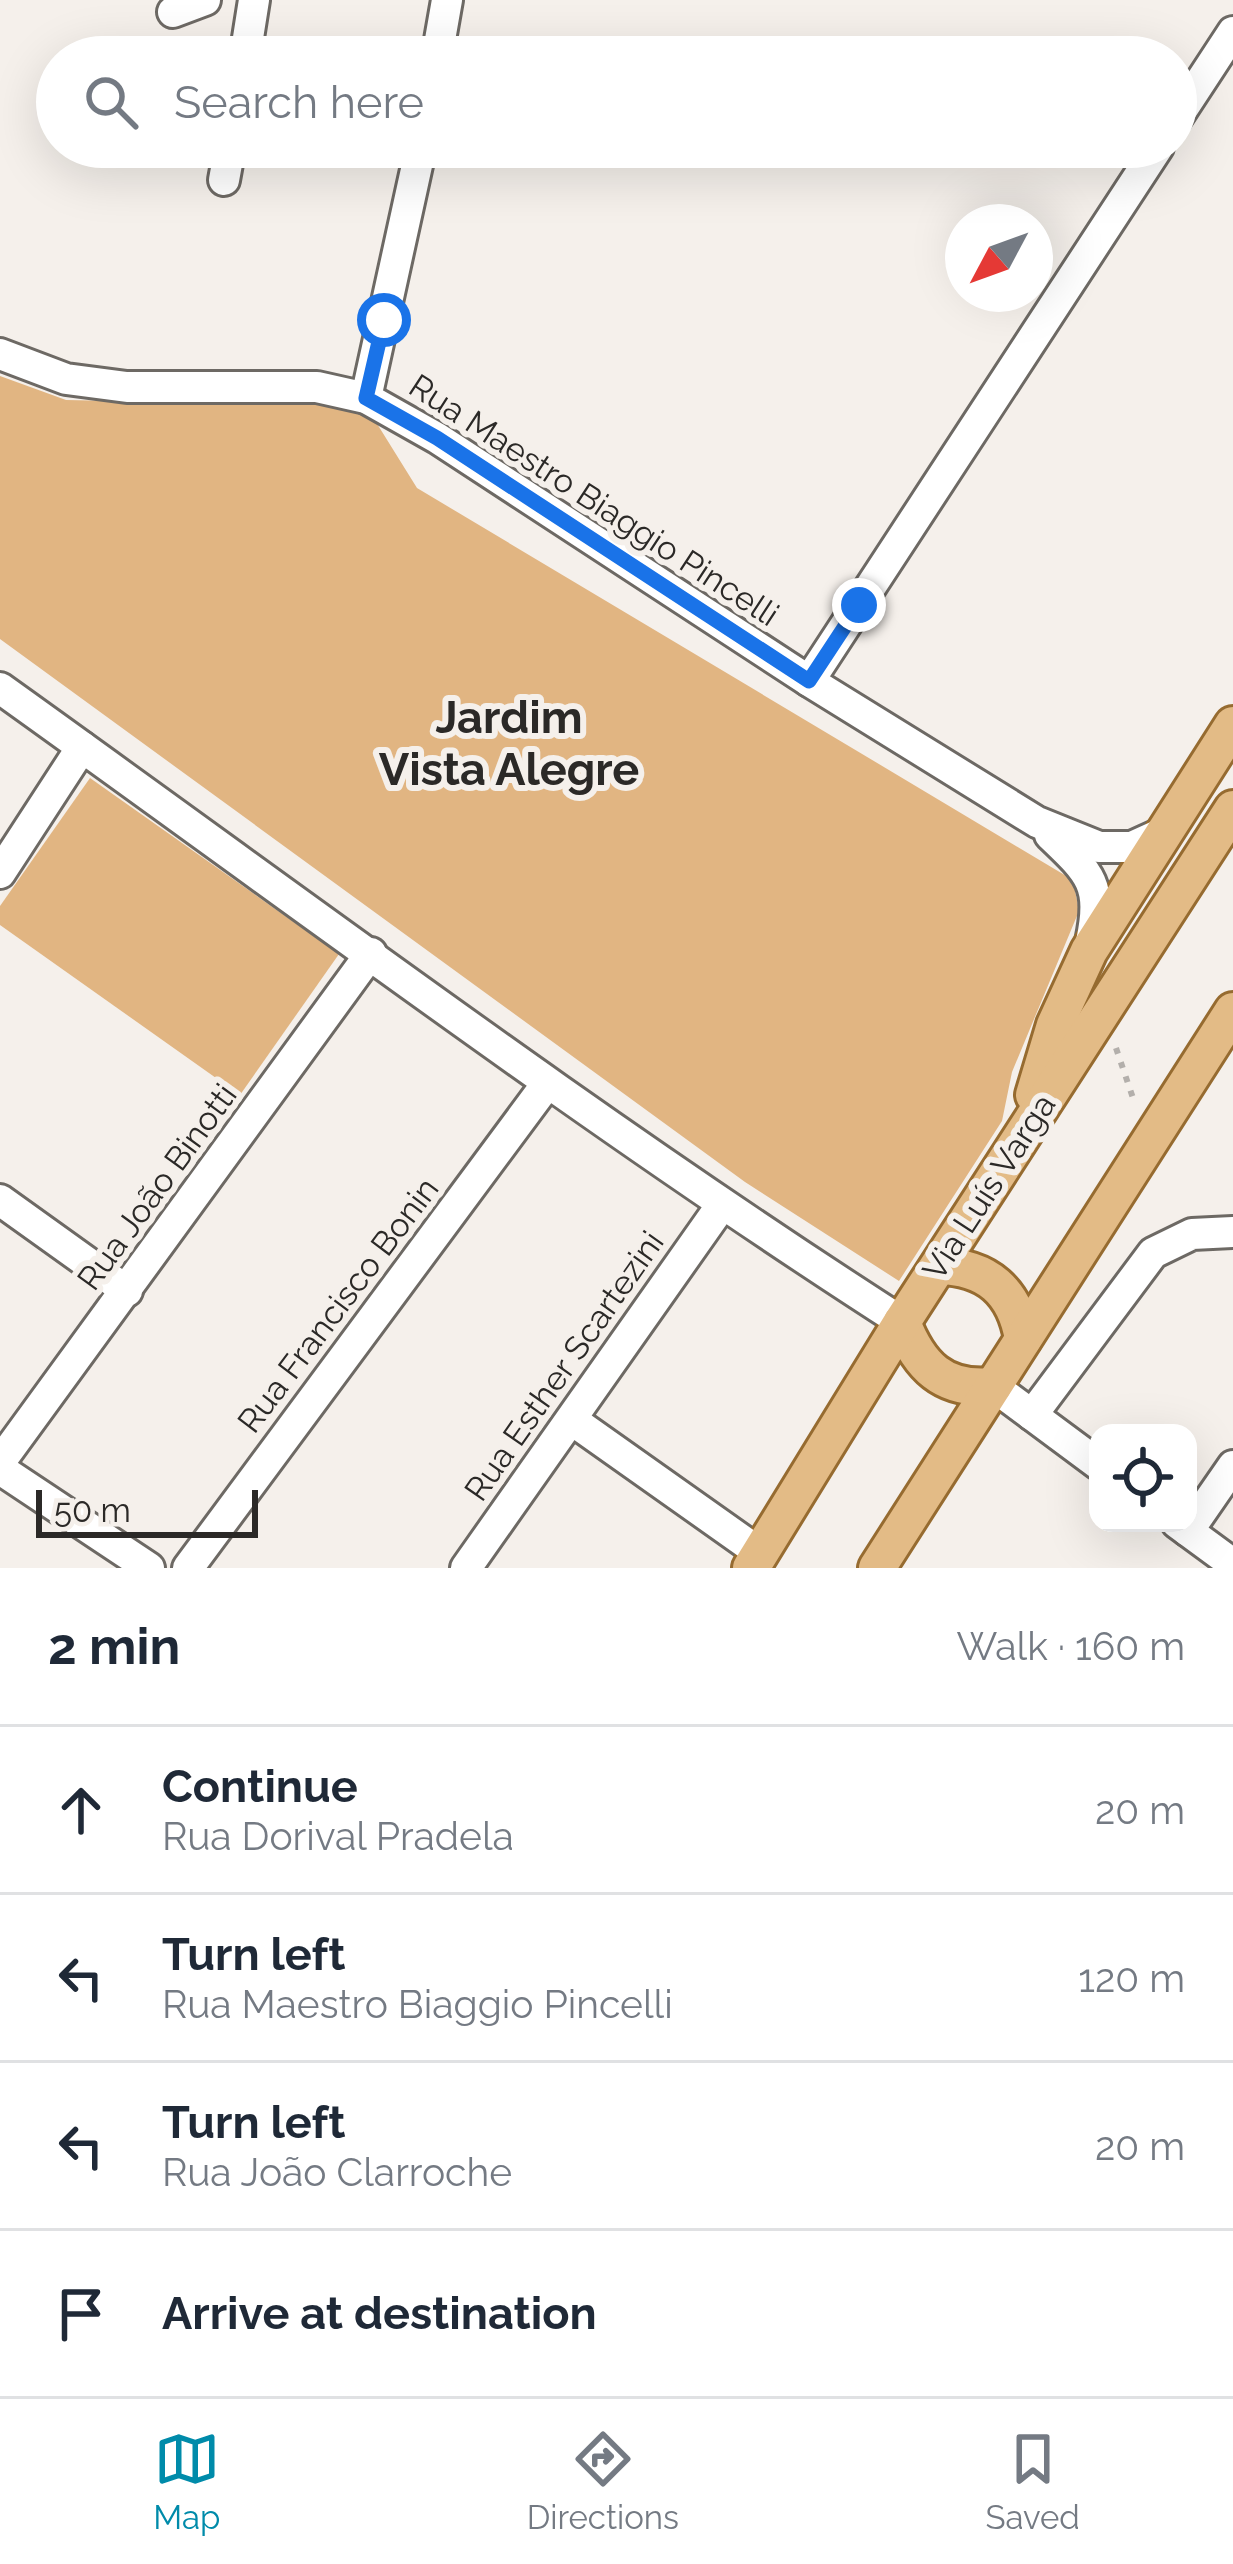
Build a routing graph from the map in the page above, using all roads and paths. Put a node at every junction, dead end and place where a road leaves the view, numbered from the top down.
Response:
1 (205, 0) edge
2 (254, 0) edge
3 (447, 0) edge
4 (172, 12) dead end
5 (1233, 32) edge
6 (248, 36) edge
7 (441, 36) edge
8 (1197, 87) edge
9 (226, 168) edge
10 (417, 168) edge
11 (1144, 168) edge
12 (224, 180) dead end
13 (0, 354) edge
14 (366, 398) junction
15 (809, 681) junction
16 (0, 688) edge
17 (1233, 725) edge
18 (82, 747) junction
19 (1233, 809) edge
20 (1037, 822) junction
21 (1165, 832) junction
22 (0, 873) edge
23 (1089, 951) junction
24 (371, 953) junction
25 (1103, 1010) junction
26 (1233, 1011) edge
27 (546, 1084) junction
28 (1162, 1123) junction
29 (1020, 1138) junction
30 (0, 1200) edge
31 (721, 1206) junction
32 (1233, 1232) edge
33 (939, 1266) junction
34 (127, 1292) junction
35 (902, 1322) junction
36 (1023, 1339) junction
37 (993, 1386) junction
38 (1032, 1415) junction
39 (572, 1420) junction
40 (1089, 1457) edge
41 (0, 1465) edge
42 (1233, 1466) edge
43 (1200, 1546) edge
44 (756, 1561) edge
45 (149, 1568) edge
46 (188, 1568) edge
47 (466, 1568) edge
48 (877, 1568) edge

1 - 4 street
2 - 6 street
3 - 7 street
5 - 8 street
9 - 12 street
10 - 14 street
11 - 15 street
13 - 14 street, Rua Maestro Biaggio Pincelli
14 - 15 street, Rua Maestro Biaggio Pincelli
15 - 20 street, Rua Maestro Biaggio Pincelli
16 - 18 street
17 - 21 main road
18 - 22 street
18 - 24 street
19 - 25 main road, Via Luís Varga
20 - 21 street, Rua Maestro Biaggio Pincelli
20 - 23 street, Rua Maestro Biaggio Pincelli
21 - 23 main road
23 - 29 main road
24 - 27 street
24 - 34 street, Rua João Binotti
25 - 28 path
25 - 29 main road, Via Luís Varga
26 - 28 main road
27 - 31 street
27 - 46 street, Rua Francisco Bonin
28 - 36 main road
29 - 33 main road, Via Luís Varga
30 - 34 street
31 - 35 street
31 - 39 street, Rua Esther Scartezini
32 - 38 street
33 - 35 main road, Via Luís Varga
33 - 36 main road
34 - 41 street, Rua João Binotti
35 - 37 main road
35 - 44 main road, Via Luís Varga
36 - 37 main road
37 - 38 street
37 - 48 main road
38 - 40 street
39 - 44 street
39 - 47 street, Rua Esther Scartezini
41 - 45 street
42 - 43 street

